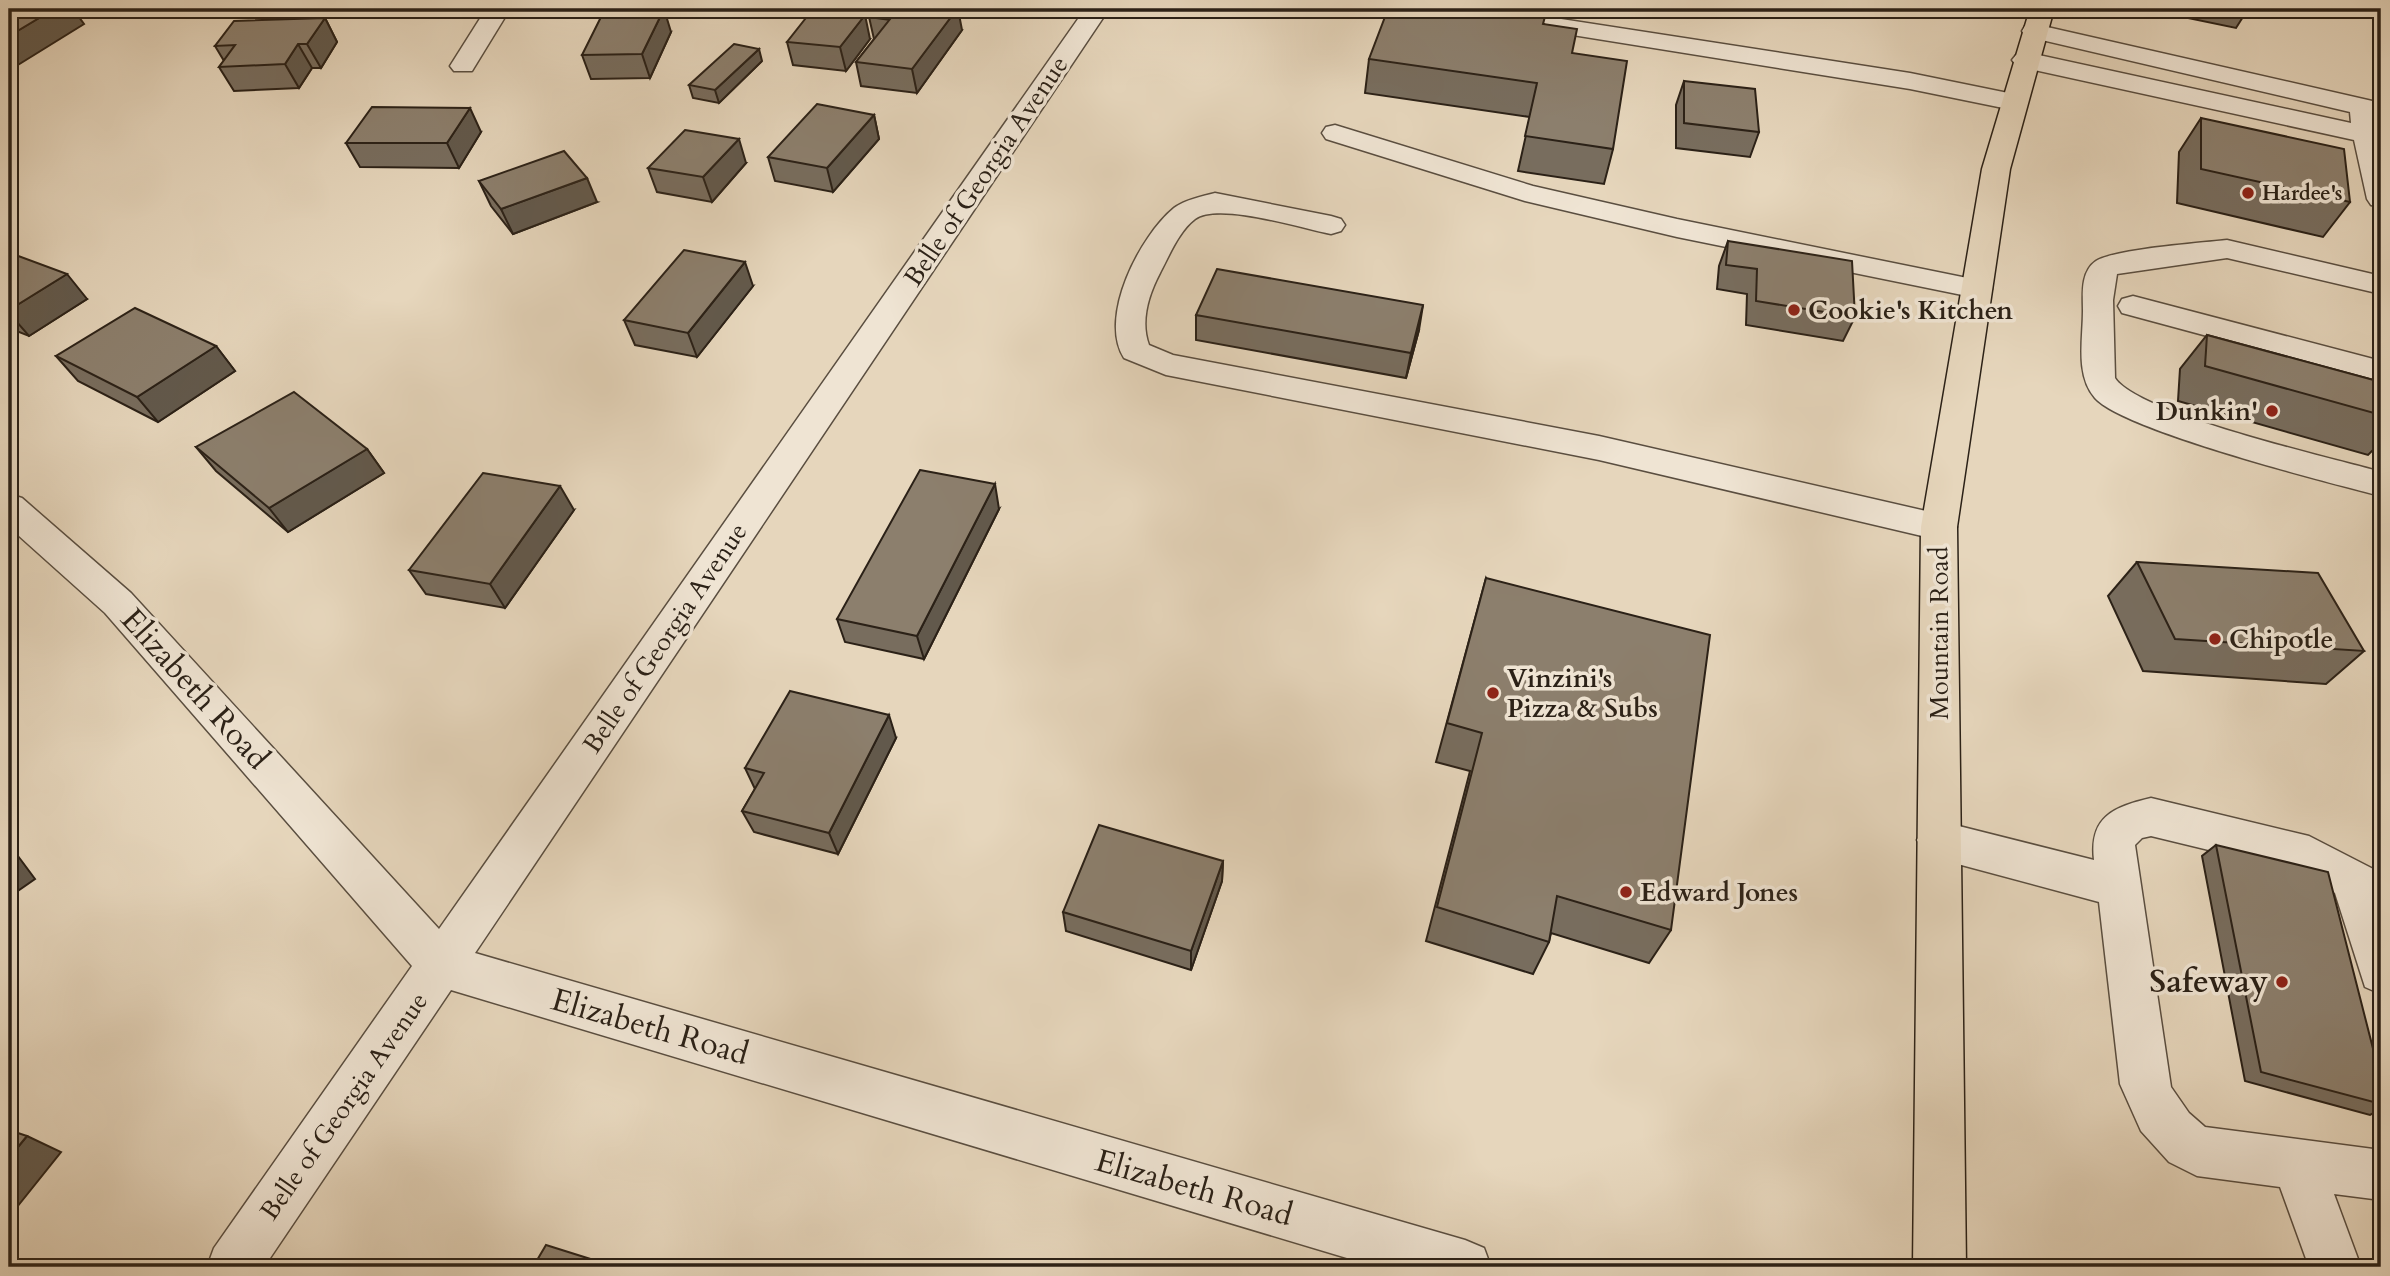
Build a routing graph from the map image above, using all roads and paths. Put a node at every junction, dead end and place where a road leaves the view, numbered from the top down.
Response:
1 (498, 9) edge
2 (1097, 9) edge
3 (1472, 12) edge
4 (2034, 33) edge
5 (464, 66) dead end
6 (2013, 102) junction
7 (2372, 109) edge
8 (1335, 133) dead end
9 (2373, 137) edge
10 (2381, 199) edge
11 (1331, 225) dead end
12 (2381, 285) edge
13 (1977, 289) junction
14 (2133, 306) dead end
15 (2381, 372) edge
16 (2381, 484) edge
17 (9, 507) edge
18 (1940, 527) junction
19 (1939, 840) junction
20 (2119, 887) junction
21 (2368, 888) edge
22 (441, 965) junction
23 (2381, 972) edge
24 (2298, 1165) junction
25 (2381, 1175) edge
26 (233, 1267) edge
27 (1465, 1267) edge
28 (1939, 1267) edge
29 (2335, 1267) edge

1 - 5 street
2 - 22 street, Belle of Georgia Avenue
3 - 6 street
4 - 6 main road, Mountain Road
4 - 7 street
4 - 9 street
6 - 13 main road, Mountain Road
7 - 9 street
8 - 13 street
9 - 10 street
11 - 18 street
12 - 16 street
13 - 18 main road, Mountain Road
14 - 15 street
17 - 22 street, Elizabeth Road
18 - 19 main road, Mountain Road
19 - 20 street
19 - 28 main road, Mountain Road
20 - 21 street
20 - 24 street
21 - 23 street
22 - 26 street, Belle of Georgia Avenue
22 - 27 street, Elizabeth Road
24 - 25 street
24 - 29 street

